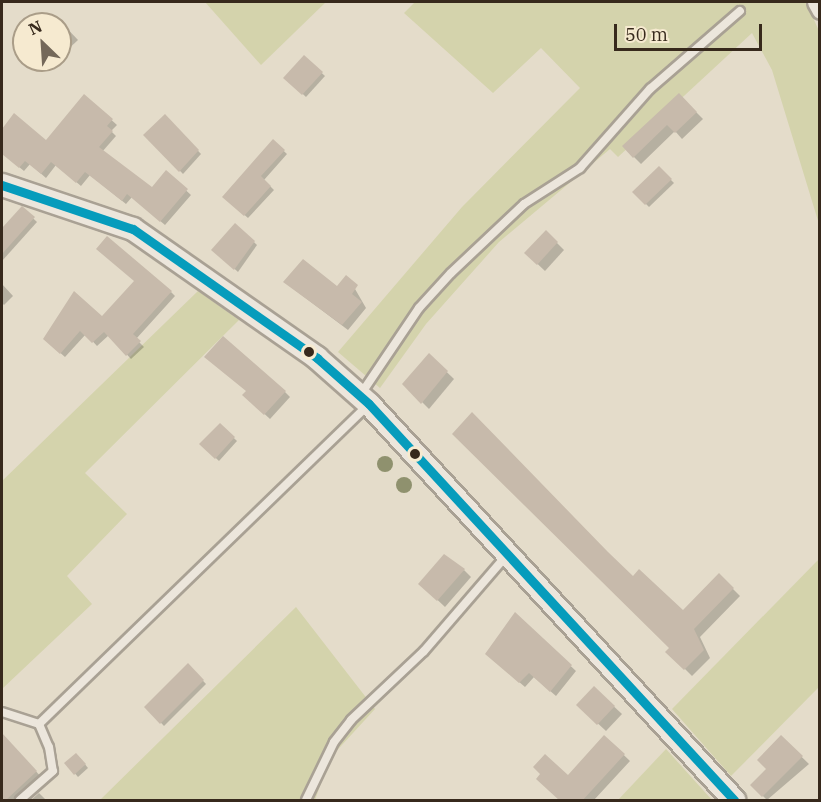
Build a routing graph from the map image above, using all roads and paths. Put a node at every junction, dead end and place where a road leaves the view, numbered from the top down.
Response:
1 (815, 2) edge
2 (740, 11) dead end
3 (819, 11) edge
4 (2, 185) edge
5 (365, 400) junction
6 (507, 555) junction
7 (2, 712) edge
8 (39, 724) junction
9 (20, 801) edge
10 (306, 801) edge
11 (734, 801) edge

1 - 3 street
2 - 5 lane
4 - 5 street
5 - 6 street
5 - 8 lane
6 - 10 lane
6 - 11 street
7 - 8 lane
8 - 9 lane

